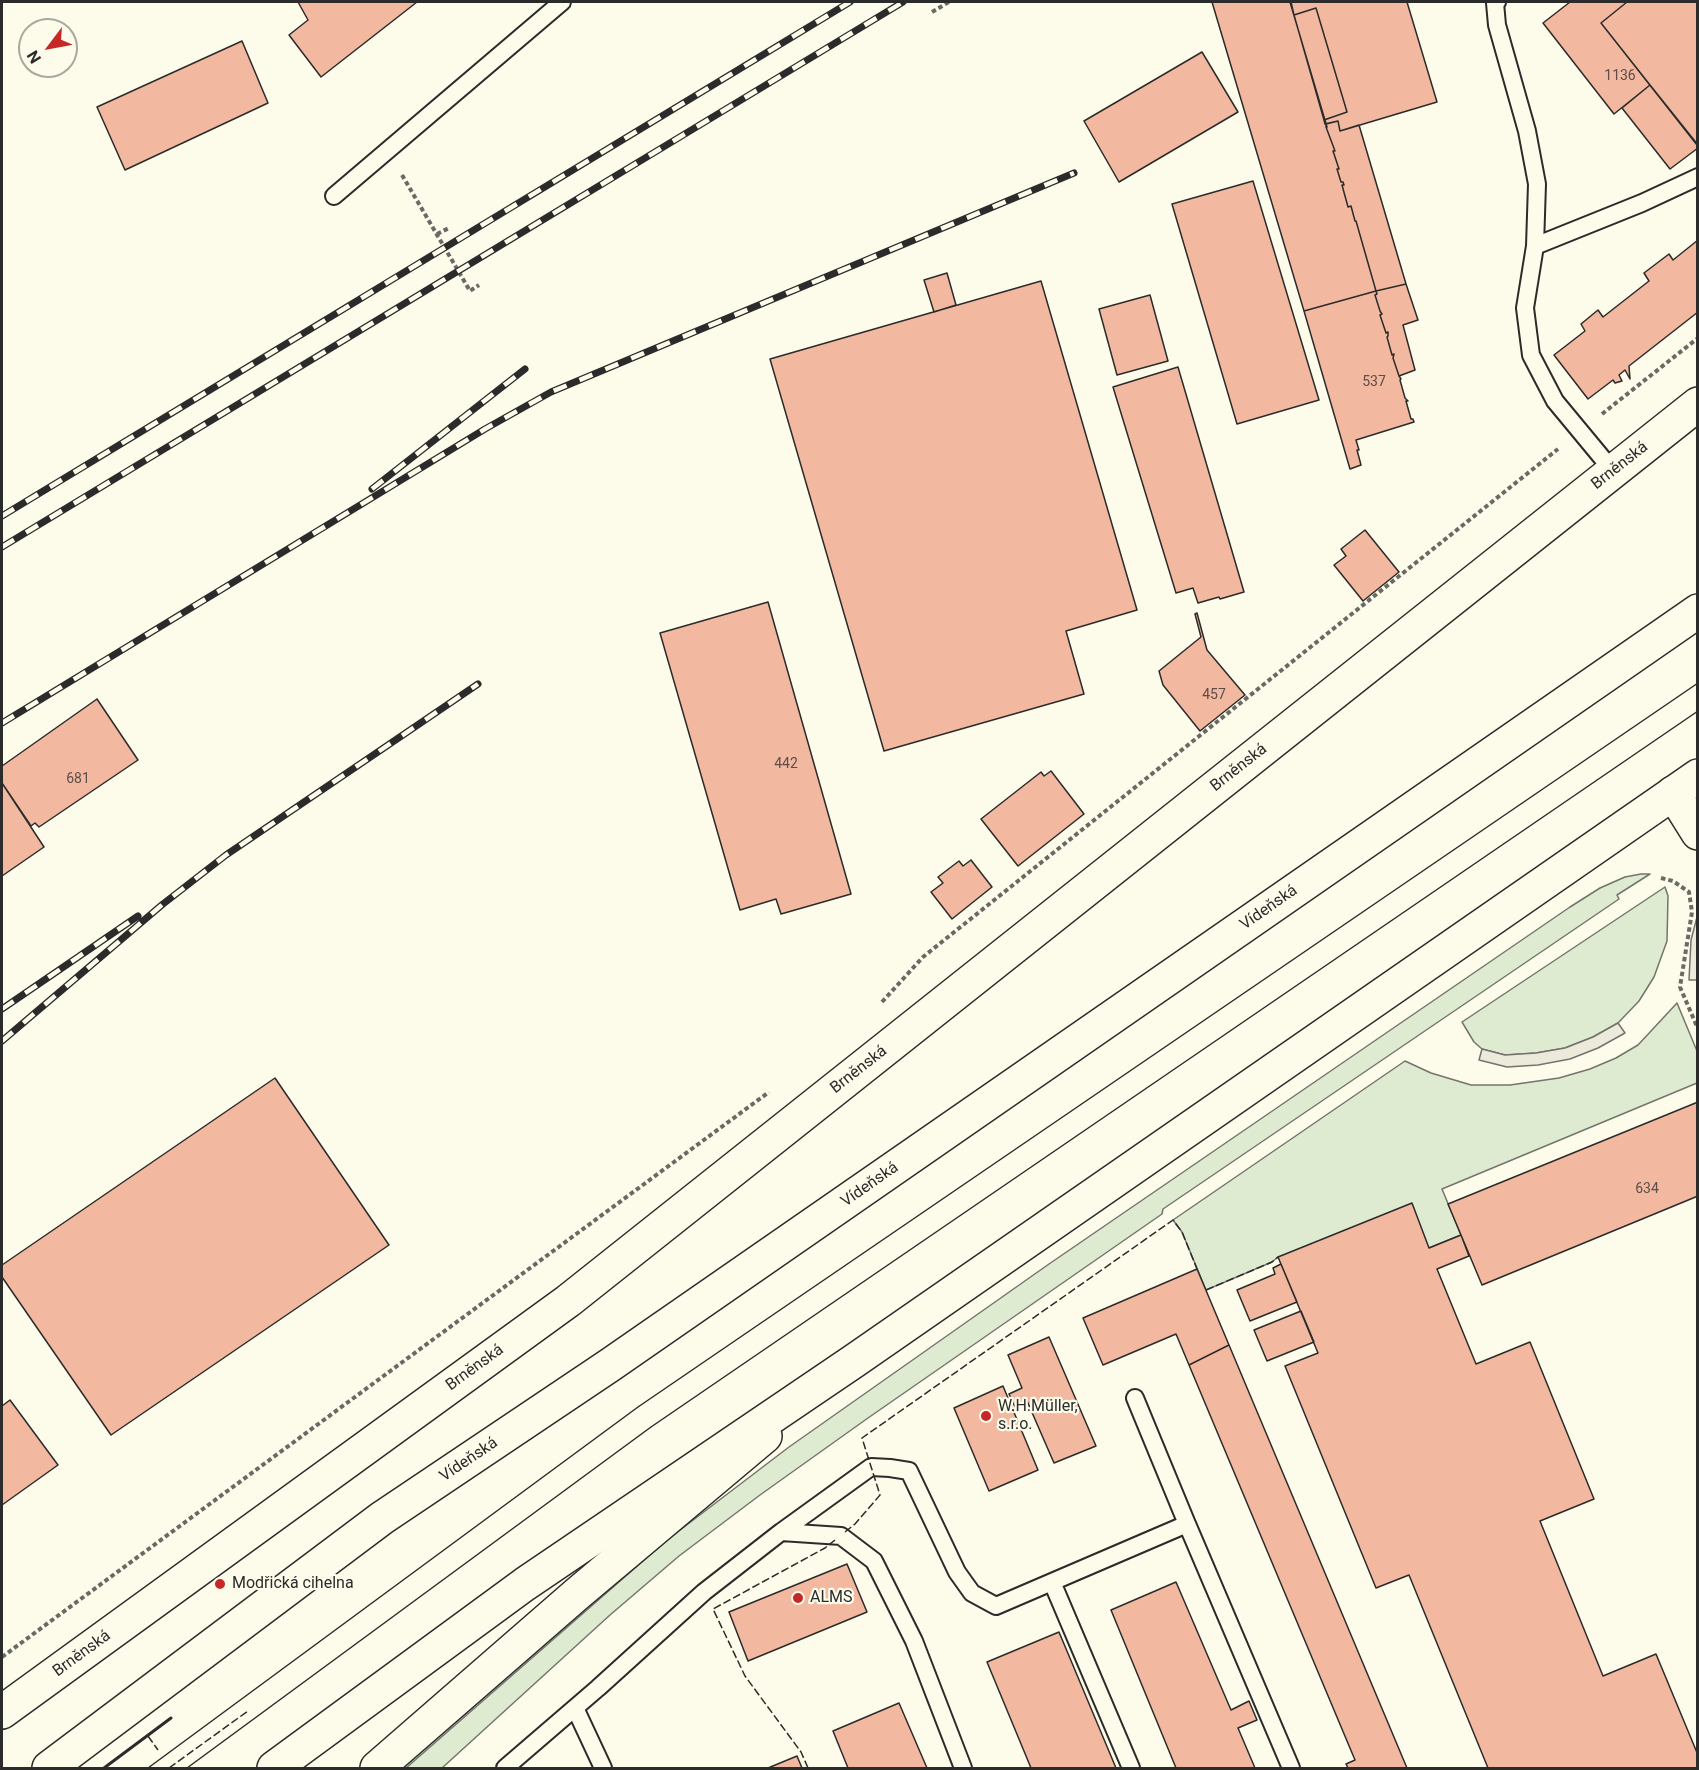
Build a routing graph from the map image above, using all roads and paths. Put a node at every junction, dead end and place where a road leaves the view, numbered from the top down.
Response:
1 (562, 2) edge
2 (949, 2) edge
3 (1497, 2) edge
4 (932, 12) dead end
5 (387, 151) junction
6 (1698, 177) edge
7 (334, 196) dead end
8 (449, 228) dead end
9 (437, 234) junction
10 (1535, 246) junction
11 (479, 285) dead end
12 (1698, 338) edge
13 (1698, 404) edge
14 (1580, 432) junction
15 (1613, 471) junction
16 (1698, 611) edge
17 (1685, 784) edge
18 (1698, 833) edge
19 (1661, 878) dead end
20 (881, 1004) dead end
21 (1698, 1029) edge
22 (771, 1090) dead end
23 (854, 1361) junction
24 (1135, 1398) dead end
25 (1187, 1524) junction
26 (781, 1532) junction
27 (1052, 1582) junction
28 (2, 1657) edge
29 (576, 1708) junction
30 (2, 1712) edge
31 (50, 1768) edge
32 (274, 1768) edge
33 (377, 1768) edge
34 (506, 1768) edge
35 (603, 1768) edge
36 (963, 1768) edge
37 (1131, 1768) edge
38 (1291, 1768) edge

1 - 5 lane
2 - 4 path
3 - 10 lane
5 - 7 lane
5 - 9 path
6 - 10 lane
8 - 9 path
9 - 11 path
10 - 14 lane
12 - 14 path
13 - 15 main road, Brněnská
14 - 15 lane
14 - 20 path
15 - 30 main road, Brněnská
16 - 31 main road, Vídeňská
17 - 18 main road
17 - 23 main road
19 - 21 path
22 - 28 path
23 - 32 main road
23 - 33 main road
24 - 25 lane
25 - 27 lane
25 - 38 lane
26 - 27 lane
26 - 29 lane
26 - 36 lane
27 - 37 lane
29 - 34 lane
29 - 35 lane

